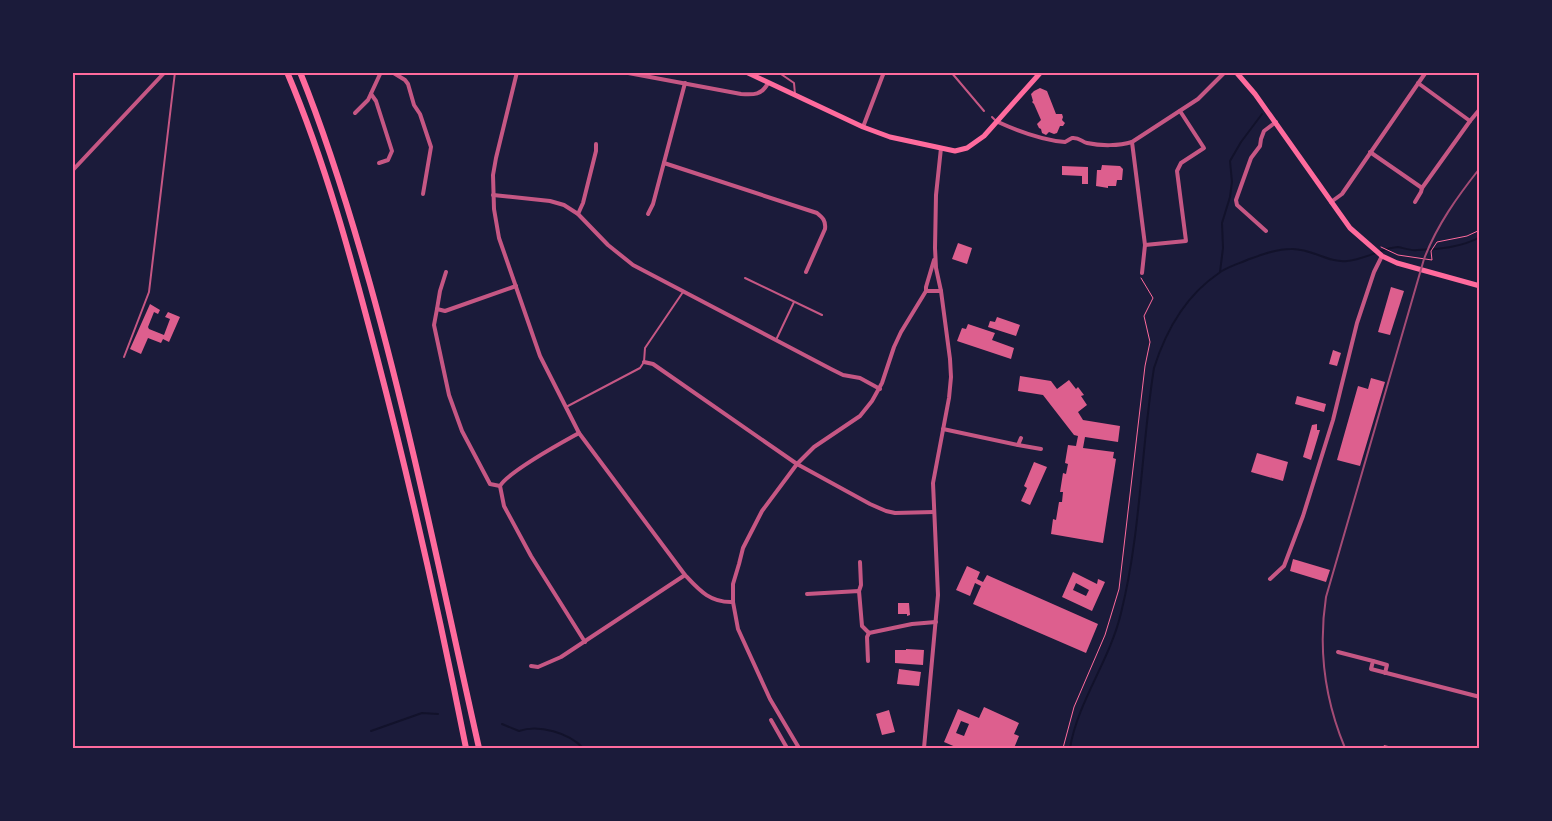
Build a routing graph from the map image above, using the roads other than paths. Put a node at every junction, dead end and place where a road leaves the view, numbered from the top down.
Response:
1 (165, 72) edge
2 (175, 72) edge
3 (287, 72) edge
4 (300, 72) edge
5 (381, 72) edge
6 (392, 72) edge
7 (517, 72) edge
8 (623, 72) edge
9 (746, 72) edge
10 (778, 72) edge
11 (884, 72) edge
12 (951, 72) edge
13 (1041, 72) edge
14 (1226, 72) edge
15 (1236, 72) edge
16 (1426, 72) edge
17 (685, 83) junction
18 (768, 83) junction
19 (1418, 83) junction
20 (371, 94) junction
21 (795, 94) junction
22 (1480, 109) edge
23 (984, 111) dead end
24 (1180, 111) junction
25 (355, 113) dead end
26 (992, 117) dead end
27 (1470, 121) junction
28 (998, 122) junction
29 (1276, 122) junction
30 (863, 127) junction
31 (1132, 142) junction
32 (596, 144) dead end
33 (941, 148) junction
34 (1370, 152) junction
35 (664, 162) junction
36 (379, 163) dead end
37 (72, 171) edge
38 (1422, 188) junction
39 (423, 194) dead end
40 (493, 195) junction
41 (1331, 202) junction
42 (1415, 202) dead end
43 (578, 214) junction
44 (648, 214) dead end
45 (1266, 230) dead end
46 (1146, 246) junction
47 (935, 255) junction
48 (1382, 256) junction
49 (446, 272) dead end
50 (806, 272) dead end
51 (1142, 274) road end
52 (745, 278) dead end
53 (516, 286) junction
54 (1480, 286) edge
55 (684, 291) junction
56 (926, 291) junction
57 (941, 291) junction
58 (794, 302) junction
59 (437, 309) junction
60 (822, 315) dead end
61 (776, 340) junction
62 (124, 357) dead end
63 (644, 362) junction
64 (880, 389) junction
65 (566, 407) junction
66 (943, 429) junction
67 (579, 433) junction
68 (1021, 438) dead end
69 (1018, 445) junction
70 (1041, 449) dead end
71 (797, 464) junction
72 (500, 486) junction
73 (934, 512) junction
74 (860, 562) dead end
75 (685, 575) junction
76 (1270, 579) dead end
77 (859, 592) junction
78 (807, 594) dead end
79 (732, 602) junction
80 (936, 622) junction
81 (868, 633) junction
82 (585, 642) junction
83 (1338, 652) dead end
84 (868, 661) dead end
85 (1373, 661) junction
86 (531, 666) dead end
87 (1385, 672) junction
88 (1480, 697) edge
89 (771, 720) dead end
90 (466, 748) edge
91 (479, 748) edge
92 (787, 748) edge
93 (799, 748) edge
94 (924, 748) edge

1 - 37 street
2 - 62 lane
3 - 90 highway
4 - 91 highway
5 - 20 street
6 - 39 street
7 - 40 street
8 - 17 street
9 - 18 main road
10 - 21 lane
11 - 30 street
12 - 23 lane
13 - 28 main road
14 - 24 street
15 - 29 main road
16 - 19 street
17 - 18 street
17 - 35 street
18 - 21 main road
19 - 27 street
19 - 34 street
20 - 25 street
20 - 36 street
21 - 30 main road
22 - 27 street
24 - 31 street
24 - 46 street
26 - 28 lane
27 - 38 street
28 - 31 street
28 - 33 main road
29 - 41 main road
29 - 45 street
30 - 33 main road
31 - 46 street
32 - 43 street
33 - 47 street
34 - 38 street
34 - 41 street
35 - 44 street
35 - 50 street
38 - 42 street
40 - 43 street
40 - 53 street
41 - 48 main road
43 - 55 street
46 - 51 street
47 - 56 street
47 - 57 street
48 - 54 main road
48 - 76 street
49 - 59 street
52 - 58 lane
53 - 59 street
53 - 65 street
55 - 61 street
55 - 63 lane
56 - 57 street
56 - 64 street
57 - 66 street
58 - 60 lane
58 - 61 lane
59 - 72 street
61 - 64 street
63 - 65 lane
63 - 71 street
64 - 71 street
65 - 67 street
66 - 69 street
66 - 73 street
67 - 72 street
67 - 75 street
68 - 69 street
69 - 70 street
71 - 73 street
71 - 79 street
72 - 82 street
73 - 80 street
74 - 77 street
75 - 79 street
75 - 82 street
77 - 78 street
77 - 81 street
79 - 93 street
80 - 81 street
80 - 94 street
81 - 84 street
82 - 86 street
83 - 85 street
85 - 87 street
85 - 87 street
87 - 88 street
89 - 92 street

